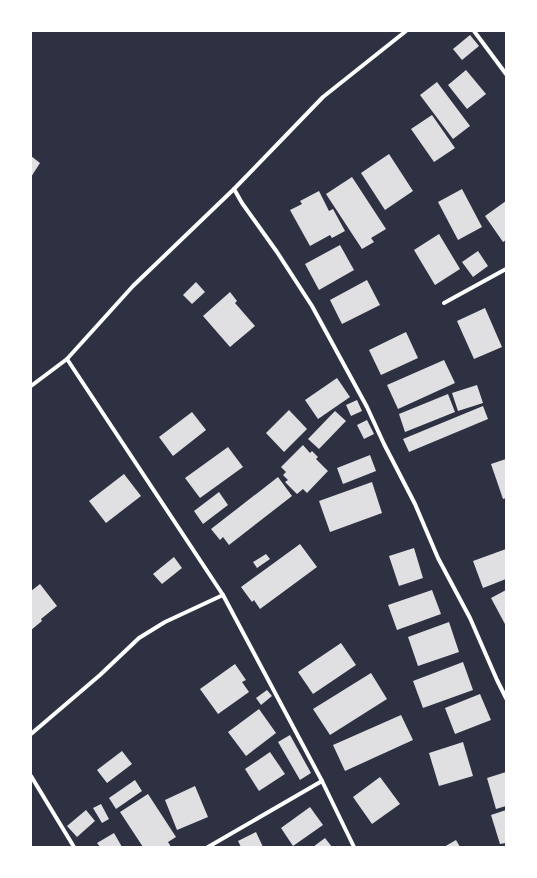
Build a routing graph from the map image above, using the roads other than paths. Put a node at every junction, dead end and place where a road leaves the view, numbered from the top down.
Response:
1 (406, 31) edge
2 (474, 31) edge
3 (506, 74) edge
4 (234, 189) junction
5 (506, 269) edge
6 (444, 303) dead end
7 (67, 359) junction
8 (31, 386) edge
9 (223, 595) junction
10 (506, 698) edge
11 (31, 734) edge
12 (31, 776) edge
13 (322, 781) junction
14 (74, 847) edge
15 (208, 847) edge
16 (354, 847) edge

1 - 4 street
2 - 3 street
4 - 7 street
4 - 10 street
5 - 6 street
7 - 8 street
7 - 9 street
9 - 11 street
9 - 13 street
12 - 14 street
13 - 15 street
13 - 16 street

